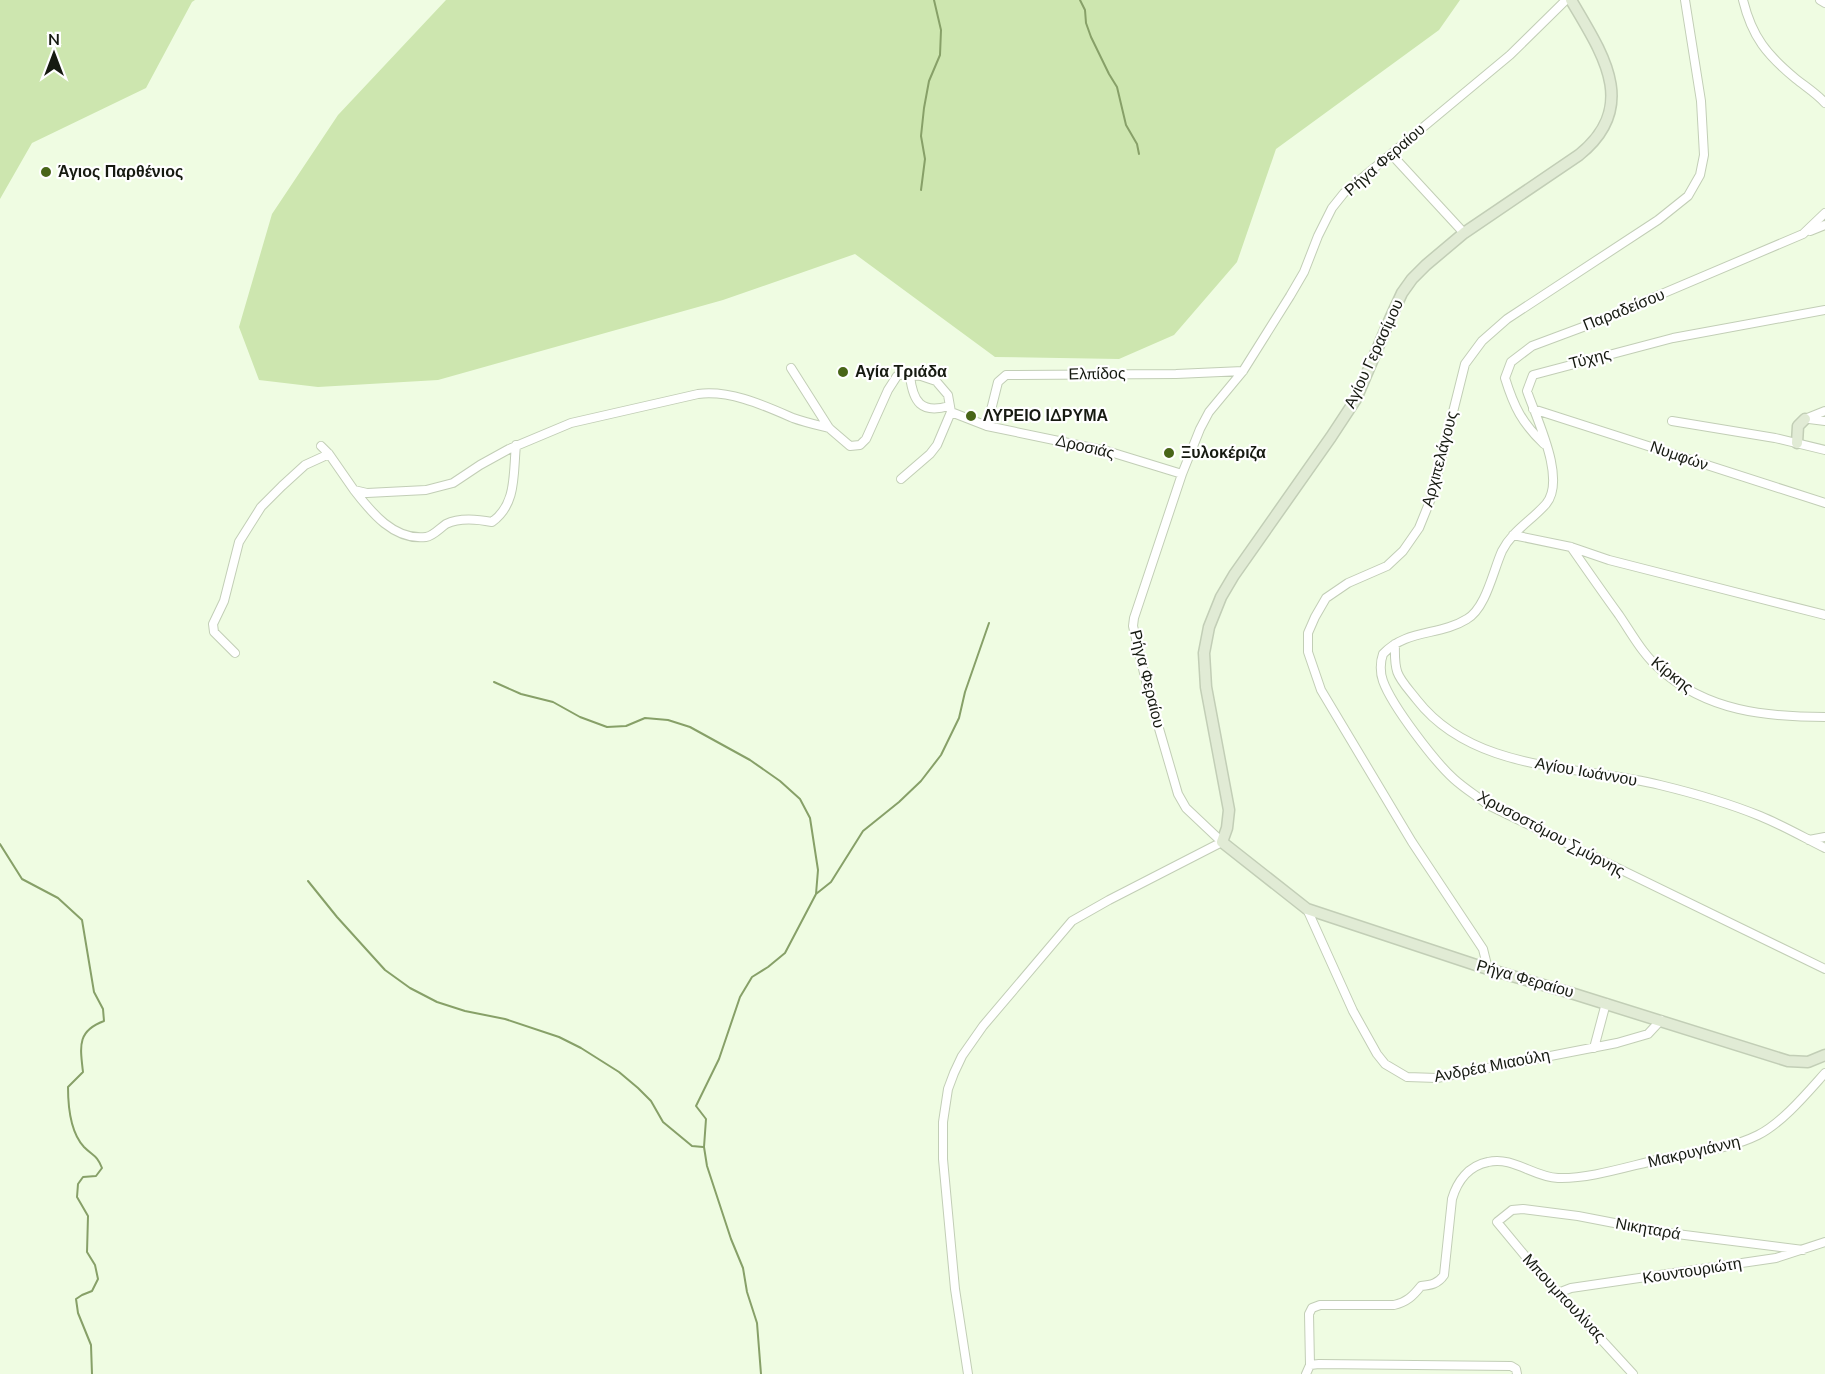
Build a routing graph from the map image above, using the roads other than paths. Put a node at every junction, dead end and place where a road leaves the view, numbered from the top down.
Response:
1 (1566, 0) edge
2 (1571, 0) edge
3 (1684, 0) edge
4 (1743, 0) edge
5 (1820, 0) edge
6 (1825, 3) edge
7 (1825, 103) edge
8 (1392, 155) junction
9 (1825, 213) edge
10 (1825, 225) edge
11 (1464, 233) junction
12 (1803, 234) junction
13 (1825, 310) edge
14 (791, 368) dead end
15 (1243, 371) junction
16 (910, 376) junction
17 (950, 409) junction
18 (1533, 409) junction
19 (1825, 411) edge
20 (1804, 419) junction
21 (1672, 421) dead end
22 (1825, 421) edge
23 (987, 426) junction
24 (830, 428) junction
25 (1797, 443) junction
26 (321, 446) dead end
27 (516, 446) junction
28 (1547, 447) junction
29 (1825, 450) edge
30 (329, 454) junction
31 (1182, 474) junction
32 (901, 478) dead end
33 (354, 490) junction
34 (1825, 503) edge
35 (1513, 535) junction
36 (1571, 547) junction
37 (1825, 615) edge
38 (1395, 644) junction
39 (235, 653) dead end
40 (1825, 717) edge
41 (1825, 837) edge
42 (1809, 840) junction
43 (1222, 842) junction
44 (1825, 848) edge
45 (1307, 909) junction
46 (1488, 969) junction
47 (1825, 969) edge
48 (1606, 1004) junction
49 (1661, 1020) junction
50 (1594, 1048) junction
51 (1825, 1055) edge
52 (1825, 1073) edge
53 (1497, 1222) joint
54 (1825, 1242) edge
55 (1803, 1250) junction
56 (1558, 1293) junction
57 (1310, 1365) junction
58 (968, 1374) edge
59 (1306, 1374) edge
60 (1517, 1374) edge
61 (1634, 1374) edge

1 - 8 street, Ρήγα Φεραίου
2 - 11 street, Αγίου Γερασίμου
3 - 46 street, Αρχιπελάγους
4 - 7 street
5 - 6 street
8 - 11 street
8 - 15 street, Ρήγα Φεραίου
9 - 12 street, Παραδείσου
10 - 12 street
11 - 43 street, Αγίου Γερασίμου
12 - 28 street, Παραδείσου
13 - 18 street, Τύχης
14 - 24 street
15 - 23 street, Ελπίδος
15 - 31 street, Ρήγα Φεραίου
16 - 17 street
16 - 17 street, Δροσιάς
16 - 24 street
17 - 23 street, Δροσιάς
17 - 32 street
18 - 28 street, Τύχης
18 - 34 street, Νυμφών
19 - 20 street
20 - 22 street
20 - 25 street
21 - 25 street
23 - 31 street, Δροσιάς
24 - 27 street
25 - 29 street
26 - 30 street
27 - 33 street
27 - 33 street
28 - 35 street, Τύχης
30 - 33 street
30 - 39 street
31 - 43 street, Ρήγα Φεραίου
35 - 36 street
35 - 38 street
36 - 37 street
36 - 40 street, Κίρκης
38 - 42 street, Αγίου Ιωάννου
38 - 47 street, Χρυσοστόμου Σμύρνης
41 - 42 street
42 - 44 street, Αγίου Ιωάννου
43 - 45 street, Ρήγα Φεραίου
43 - 58 street
45 - 46 street, Ρήγα Φεραίου
45 - 50 street, Ανδρέα Μιαούλη
46 - 48 street, Ρήγα Φεραίου
48 - 49 street, Ρήγα Φεραίου
48 - 50 street
49 - 50 street, Ανδρέα Μιαούλη
49 - 51 street, Ρήγα Φεραίου
52 - 57 street, Μακρυγιάννη
53 - 55 street, Νικηταρά
53 - 56 street, Μπουμπουλίνας
54 - 55 street, Κουντουριώτη
55 - 56 street, Κουντουριώτη
56 - 61 street, Μπουμπουλίνας
57 - 59 street
57 - 60 street

